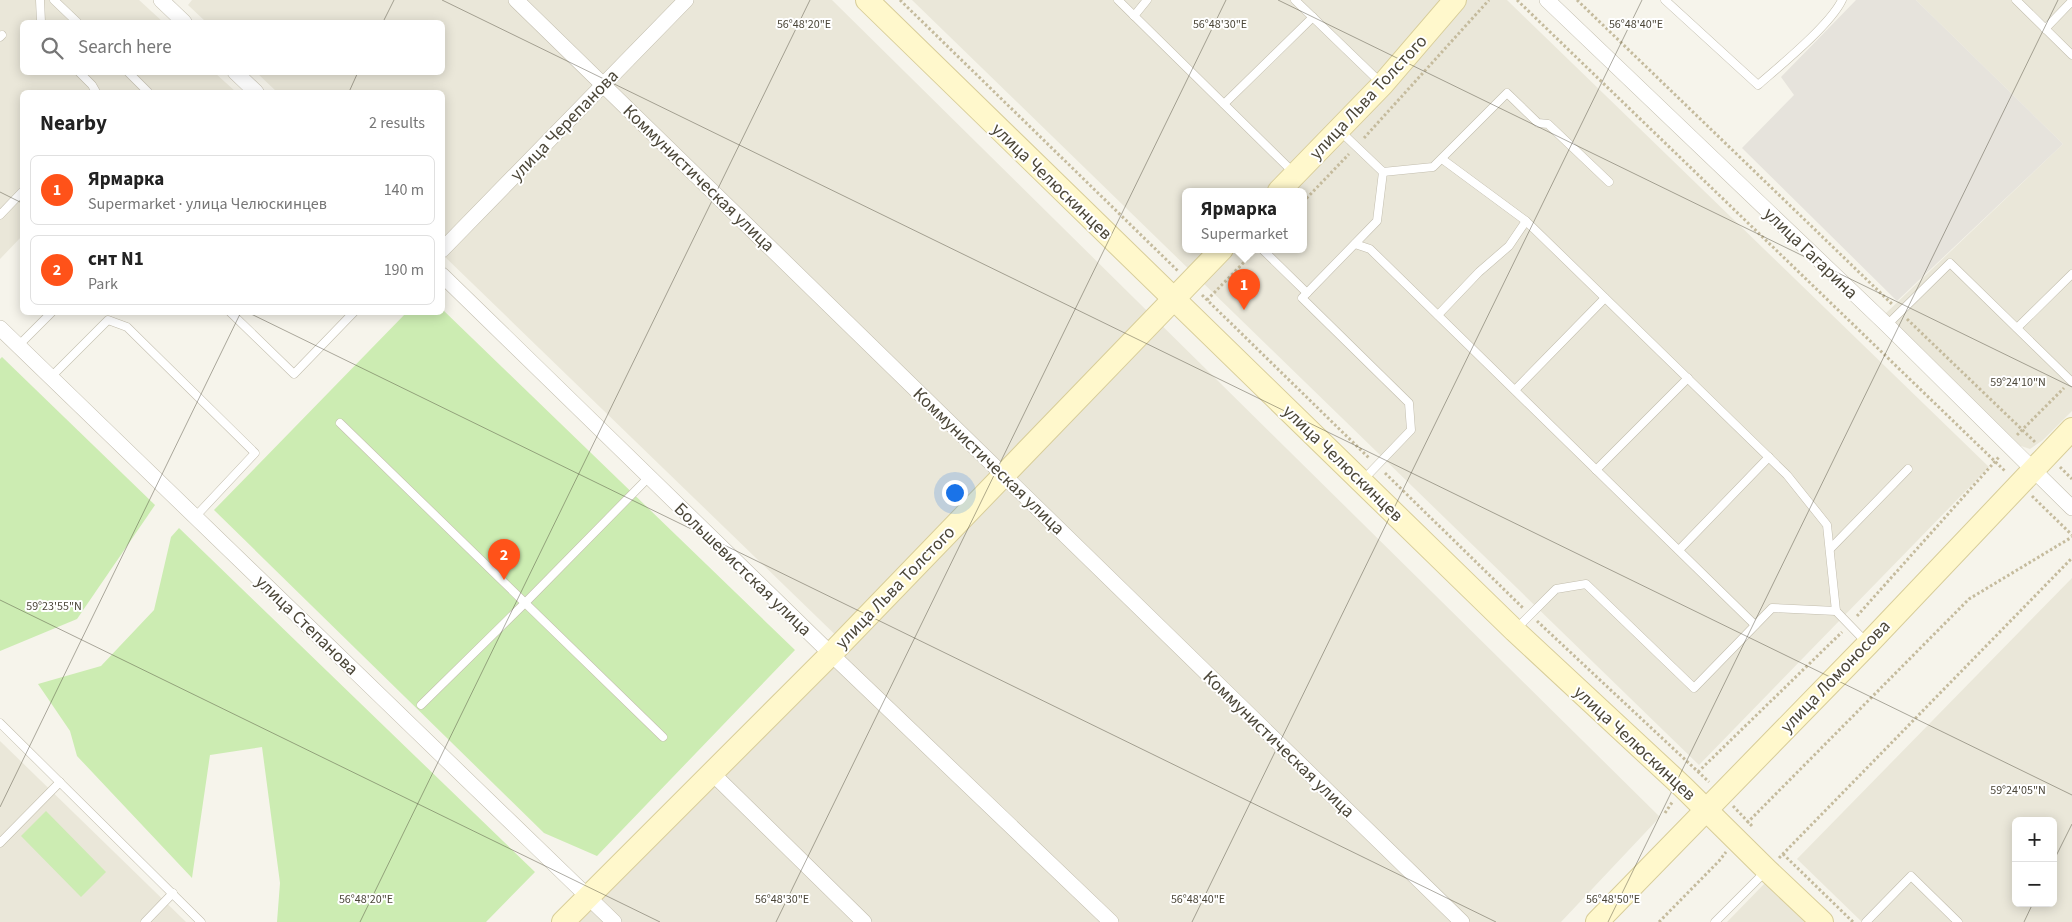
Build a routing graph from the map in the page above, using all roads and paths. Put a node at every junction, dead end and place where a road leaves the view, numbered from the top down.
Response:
1 (40, 0) edge
2 (54, 0) edge
3 (161, 0) edge
4 (516, 0) edge
5 (686, 0) edge
6 (867, 0) edge
7 (900, 0) edge
8 (1118, 0) edge
9 (1147, 0) edge
10 (1295, 0) edge
11 (1455, 0) edge
12 (1490, 0) edge
13 (1517, 0) edge
14 (1547, 0) edge
15 (1577, 0) edge
16 (1665, 0) edge
17 (1842, 0) edge
18 (2016, 0) edge
19 (2072, 1) edge
20 (1134, 16) junction
21 (1313, 18) junction
22 (41, 20) edge
23 (75, 20) edge
24 (182, 20) edge
25 (2045, 29) junction
26 (2072, 54) edge
27 (82, 75) edge
28 (131, 75) edge
29 (238, 75) edge
30 (603, 85) junction
31 (1382, 85) junction
32 (95, 90) edge
33 (146, 90) edge
34 (254, 90) edge
35 (1224, 104) junction
36 (1339, 130) junction
37 (1356, 147) junction
38 (1442, 158) junction
39 (1383, 172) junction
40 (1296, 174) junction
41 (1609, 182) dead end
42 (1282, 188) edge
43 (20, 194) edge
44 (1307, 198) edge
45 (0, 215) edge
46 (1526, 221) junction
47 (1355, 244) junction
48 (445, 247) edge
49 (1218, 253) edge
50 (1253, 253) edge
51 (1266, 253) edge
52 (2072, 274) edge
53 (445, 278) edge
54 (1190, 283) junction
55 (1307, 293) junction
56 (1605, 298) junction
57 (1174, 299) junction
58 (1207, 300) junction
59 (1901, 313) junction
60 (49, 315) edge
61 (233, 315) edge
62 (351, 315) edge
63 (1438, 315) junction
64 (1887, 325) junction
65 (2018, 328) junction
66 (1, 332) edge
67 (18, 346) junction
68 (51, 377) junction
69 (1688, 378) junction
70 (2072, 382) edge
71 (1515, 390) junction
72 (340, 422) dead end
73 (2022, 429) junction
74 (2072, 429) edge
75 (2008, 446) junction
76 (1769, 457) junction
77 (1995, 462) junction
78 (1377, 465) junction
79 (1908, 469) dead end
80 (2033, 469) junction
81 (1596, 470) junction
82 (1003, 475) junction
83 (649, 477) junction
84 (2072, 479) edge
85 (1362, 481) junction
86 (2072, 508) edge
87 (195, 517) junction
88 (2072, 536) edge
89 (1830, 549) junction
90 (1679, 550) junction
91 (2072, 558) edge
92 (525, 603) junction
93 (1836, 611) junction
94 (1523, 623) junction
95 (1756, 625) junction
96 (1849, 625) junction
97 (1868, 644) junction
98 (831, 654) junction
99 (420, 705) dead end
100 (0, 723) edge
101 (663, 737) dead end
102 (713, 774) junction
103 (1690, 779) junction
104 (60, 782) junction
105 (1721, 793) junction
106 (1705, 809) junction
107 (1666, 813) dead end
108 (1746, 830) junction
109 (0, 843) edge
110 (1783, 854) junction
111 (1773, 860) junction
112 (173, 894) junction
113 (588, 896) junction
114 (144, 922) edge
115 (202, 922) edge
116 (563, 922) edge
117 (614, 922) edge
118 (864, 922) edge
119 (1111, 922) edge
120 (1462, 922) edge
121 (1597, 922) edge
122 (1658, 922) edge
123 (1715, 922) edge
124 (1822, 922) edge
125 (1854, 922) edge
126 (1866, 922) edge
127 (1958, 922) edge

1 - 22 lane
2 - 23 lane
3 - 24 street
4 - 30 street, Коммунистическая улица
5 - 30 street, улица Черепанова
6 - 57 street, улица Челюскинцев
7 - 54 path
8 - 20 lane
9 - 20 lane
10 - 21 lane
11 - 31 street, улица Льва Толстого
12 - 37 path
13 - 77 path
14 - 64 street, улица Гагарина
15 - 59 path
16 - 17 lane
18 - 25 lane
19 - 25 lane
20 - 35 lane
21 - 31 lane
21 - 35 lane
25 - 26 lane
27 - 32 lane
28 - 33 lane
29 - 34 street
30 - 48 street, улица Черепанова
30 - 82 street, Коммунистическая улица
31 - 36 street, улица Льва Толстого
35 - 40 lane
36 - 37 lane
36 - 40 street, улица Льва Толстого
37 - 39 lane
37 - 44 path
38 - 39 lane
38 - 41 lane
38 - 46 lane
39 - 47 lane
40 - 42 street, улица Льва Толстого
43 - 45 lane
46 - 56 lane
46 - 63 lane
47 - 55 lane
47 - 63 lane
49 - 54 street, улица Льва Толстого
50 - 58 path
51 - 55 lane
52 - 65 lane
53 - 83 street, Большевистская улица
54 - 57 street, улица Льва Толстого
54 - 58 path
55 - 78 lane
56 - 69 lane
56 - 71 lane
57 - 82 street, улица Льва Толстого
57 - 85 street, улица Челюскинцев
58 - 78 path
59 - 64 lane
59 - 65 lane
59 - 73 path
60 - 67 lane
61 - 62 lane
63 - 71 lane
64 - 75 street, улица Гагарина
65 - 70 lane
66 - 67 street, улица Степанова
67 - 68 street, улица Степанова
68 - 87 street, улица Степанова
68 - 87 lane
69 - 76 lane
69 - 81 lane
70 - 73 path
71 - 81 lane
72 - 92 lane
73 - 75 path
73 - 80 path
74 - 80 street, улица Ломоносова
75 - 77 path
75 - 80 street, улица Гагарина
76 - 89 lane
76 - 90 lane
77 - 80 path
77 - 96 path
78 - 85 lane
78 - 94 path
79 - 89 lane
80 - 84 path
80 - 86 street, улица Гагарина
80 - 88 path
80 - 97 street, улица Ломоносова
81 - 90 lane
82 - 98 street, улица Льва Толстого
82 - 120 street, Коммунистическая улица
83 - 92 lane
83 - 98 street, Большевистская улица
85 - 94 street, улица Челюскинцев
87 - 113 street, улица Степанова
88 - 108 path
89 - 93 lane
90 - 95 lane
91 - 110 path
92 - 99 lane
92 - 101 lane
93 - 95 lane
93 - 96 lane
94 - 95 lane
94 - 103 street, улица Челюскинцев
94 - 103 path
96 - 97 lane
96 - 103 path
97 - 105 street, улица Ломоносова
98 - 102 street, улица Льва Толстого
98 - 119 street, Большевистская улица
100 - 104 lane
102 - 113 street, улица Льва Толстого
102 - 118 street
103 - 105 path
103 - 106 street, улица Челюскинцев
103 - 107 path
104 - 109 lane
104 - 112 lane
105 - 106 street, улица Ломоносова
105 - 108 path
106 - 108 street, улица Челюскинцев
106 - 121 street, улица Ломоносова
108 - 111 street, улица Челюскинцев
108 - 122 path
110 - 111 path
110 - 125 path
111 - 123 lane
111 - 124 street, улица Челюскинцев
112 - 114 lane
112 - 115 lane
113 - 116 street, улица Льва Толстого
113 - 117 street, улица Степанова
126 - 127 lane

